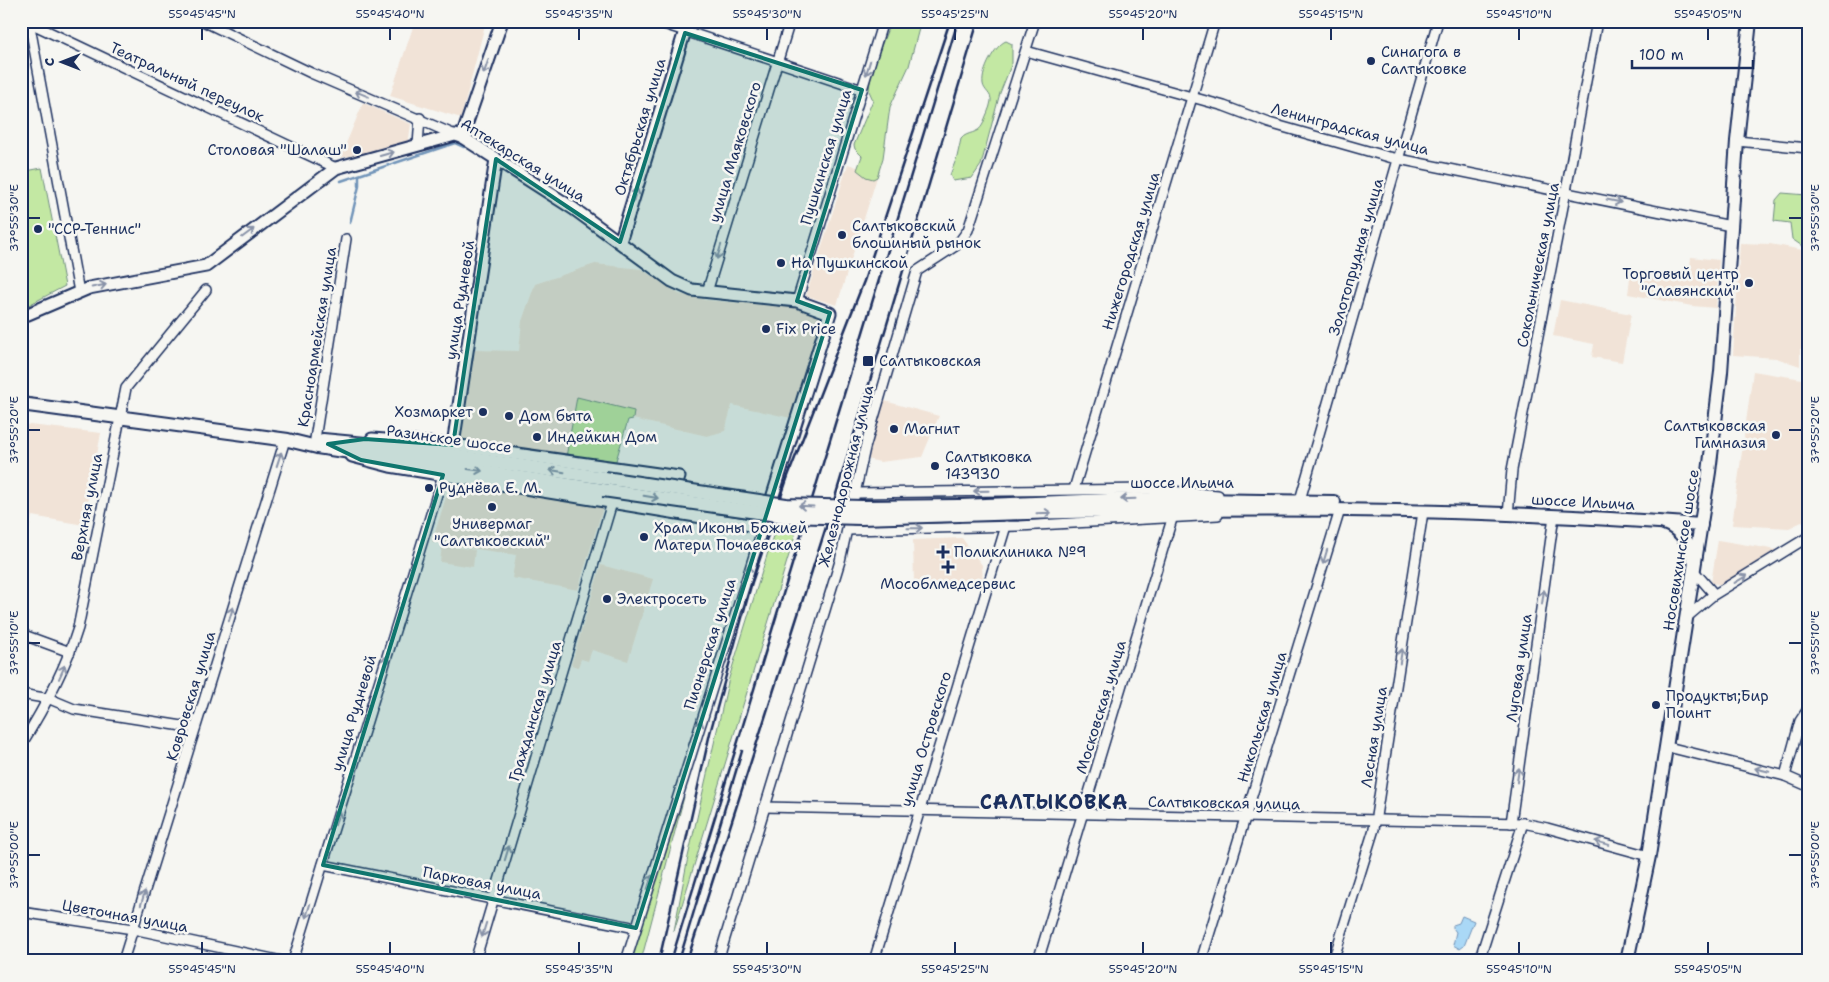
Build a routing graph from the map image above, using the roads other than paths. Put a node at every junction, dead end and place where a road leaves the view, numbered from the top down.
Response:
1 (203, 21) edge
2 (502, 21) edge
3 (654, 21) edge
4 (790, 21) edge
5 (883, 21) edge
6 (1035, 21) edge
7 (1215, 21) edge
8 (1438, 21) edge
9 (1597, 21) edge
10 (1750, 21) edge
11 (28, 22) edge
12 (686, 27) edge
13 (1026, 50) junction
14 (777, 63) junction
15 (862, 90) junction
16 (1192, 96) junction
17 (420, 118) junction
18 (458, 136) junction
19 (1737, 141) junction
20 (418, 145) junction
21 (1808, 148) edge
22 (496, 159) junction
23 (1398, 159) junction
24 (336, 168) junction
25 (1566, 191) junction
26 (1731, 226) junction
27 (346, 239) dead end
28 (620, 242) junction
29 (206, 290) dead end
30 (79, 292) junction
31 (707, 292) junction
32 (797, 302) junction
33 (21, 317) edge
34 (21, 404) edge
35 (118, 417) junction
36 (315, 439) junction
37 (287, 440) junction
38 (332, 445) junction
39 (453, 445) junction
40 (622, 468) junction
41 (443, 475) junction
42 (1074, 489) junction
43 (857, 493) junction
44 (892, 493) junction
45 (1257, 500) junction
46 (1300, 500) junction
47 (612, 502) junction
48 (1283, 505) junction
49 (768, 509) junction
50 (1269, 510) junction
51 (1340, 510) junction
52 (668, 511) junction
53 (960, 511) junction
54 (1404, 511) junction
55 (1423, 512) junction
56 (1508, 515) junction
57 (1554, 516) junction
58 (703, 517) junction
59 (1172, 518) junction
60 (1662, 522) junction
61 (1701, 525) junction
62 (1006, 526) junction
63 (763, 527) junction
64 (893, 529) junction
65 (848, 530) junction
66 (1808, 537) edge
67 (1694, 568) junction
68 (1714, 594) junction
69 (1687, 617) junction
70 (21, 634) edge
71 (70, 652) junction
72 (21, 694) edge
73 (50, 699) junction
74 (1808, 709) edge
75 (196, 728) junction
76 (21, 745) edge
77 (1668, 747) junction
78 (1785, 776) junction
79 (1808, 786) edge
80 (764, 807) junction
81 (919, 810) junction
82 (1083, 814) junction
83 (1245, 818) junction
84 (1376, 820) junction
85 (1511, 823) junction
86 (1523, 824) junction
87 (1649, 856) junction
88 (323, 865) junction
89 (493, 899) junction
90 (21, 912) edge
91 (636, 928) junction
92 (133, 929) junction
93 (123, 961) edge
94 (282, 961) edge
95 (293, 961) edge
96 (475, 961) edge
97 (626, 961) edge
98 (718, 961) edge
99 (874, 961) edge
100 (1038, 961) edge
101 (1201, 961) edge
102 (1333, 961) edge
103 (1478, 961) edge
104 (1626, 961) edge

17 -> 1 street, Аптекарская улица
2 -> 18 street
3 - 12 street
4 - 14 street, улица Маяковского
5 -> 15 street, Пушкинская улица
6 - 13 street, Железнодорожная улица
7 - 16 street, Нижегородская улица
8 - 23 street, Золотопрудная улица
9 - 25 street, Сокольническая улица
10 - 19 main road, Носовихинское шоссе
11 - 24 street, Театральный переулок
11 - 30 street
12 - 14 street
28 -> 12 street, Октябрьская улица
13 - 16 street, Ленинградская улица
13 - 43 street, Железнодорожная улица
14 - 15 street
14 -> 31 street, улица Маяковского
15 - 32 street, Пушкинская улица
16 - 23 street, Ленинградская улица
16 - 42 street, Нижегородская улица
17 - 18 street, Аптекарская улица
17 - 20 street
18 - 20 street
18 - 22 street, Аптекарская улица
19 - 21 street
19 - 26 main road, Носовихинское шоссе
24 -> 20 street
22 - 28 street, Аптекарская улица
22 - 39 street, улица Рудневой
23 - 25 street, Ленинградская улица
23 - 46 street, Золотопрудная улица
30 -> 24 street
25 -> 26 street, Ленинградская улица
25 - 56 street, Сокольническая улица
26 - 61 main road, Носовихинское шоссе
27 - 36 street, Красноармейская улица
28 - 31 street, Аптекарская улица
29 - 35 street, Верхняя улица
30 - 33 street
31 - 32 street, Аптекарская улица
32 - 49 street, Пионерская улица
34 - 35 main road, Разинское шоссе
35 - 37 main road, Разинское шоссе
35 - 71 street, Верхняя улица
36 - 37 main road, Разинское шоссе
36 - 38 main road, Разинское шоссе
37 - 38 main road, Разинское шоссе
75 -> 37 street, Ковровская улица
38 - 39 street
38 - 41 street
38 - 53 main road, Разинское шоссе, bridge
39 - 40 street
40 - 47 street, Гражданская улица
40 - 52 street
41 -> 47 street
88 -> 41 street, улица Рудневой
42 -> 44 street
42 - 45 street
43 - 44 street
43 - 65 street, Железнодорожная улица
44 - 64 street
45 - 48 main road, шоссе Ильича
45 -> 53 main road, шоссе Ильича
46 - 48 main road, шоссе Ильича
46 - 54 main road, шоссе Ильича
47 - 52 street
89 -> 47 street, Гражданская улица
48 - 50 main road, шоссе Ильича
48 - 51 main road, шоссе Ильича
49 - 58 street
49 - 63 street, Пионерская улица
53 -> 50 main road, шоссе Ильича
50 - 59 street
51 - 54 main road, шоссе Ильича
51 -> 83 street, Никольская улица
52 - 58 street
54 - 55 main road, шоссе Ильича
55 - 56 main road, шоссе Ильича
84 -> 55 street, Лесная улица
56 - 57 main road, шоссе Ильича
57 - 60 main road, шоссе Ильича
85 -> 57 street, Луговая улица
58 - 63 street
59 - 62 street
59 - 82 street, Московская улица
60 - 61 main road, шоссе Ильича
60 - 67 main road
61 - 67 main road, Носовихинское шоссе
64 -> 62 street
62 - 81 street, улица Островского
91 -> 63 street, Пионерская улица
64 - 65 street
65 - 80 street, Железнодорожная улица
68 -> 66 street
67 - 68 street
67 - 69 main road, Носовихинское шоссе
68 - 69 street
69 - 77 main road, Носовихинское шоссе
70 - 71 street
73 -> 71 street, Верхняя улица
72 - 73 street
73 - 75 street
73 - 76 street, Верхняя улица
74 - 78 street
92 -> 75 street, Ковровская улица
78 -> 77 street
77 - 87 main road, Носовихинское шоссе
78 - 79 street
80 - 81 street, Салтыковская улица
80 - 98 street, Железнодорожная улица
81 - 82 street, Салтыковская улица
81 - 99 street, улица Островского
82 - 83 street, Салтыковская улица
82 - 100 street, Московская улица
83 - 84 street, Салтыковская улица
83 - 101 street, Никольская улица
84 - 85 street, Салтыковская улица
84 - 102 street, Лесная улица
85 - 86 street, Салтыковская улица
87 -> 86 street, Салтыковская улица
86 - 103 street
87 - 104 main road, Носовихинское шоссе
88 - 89 street, Парковая улица
88 -> 95 street, улица Рудневой
89 - 91 street, Парковая улица
89 -> 96 street, Гражданская улица
90 - 92 street, Цветочная улица
91 - 97 street, Пионерская улица
92 - 93 street, Ковровская улица
92 - 94 street, Цветочная улица

